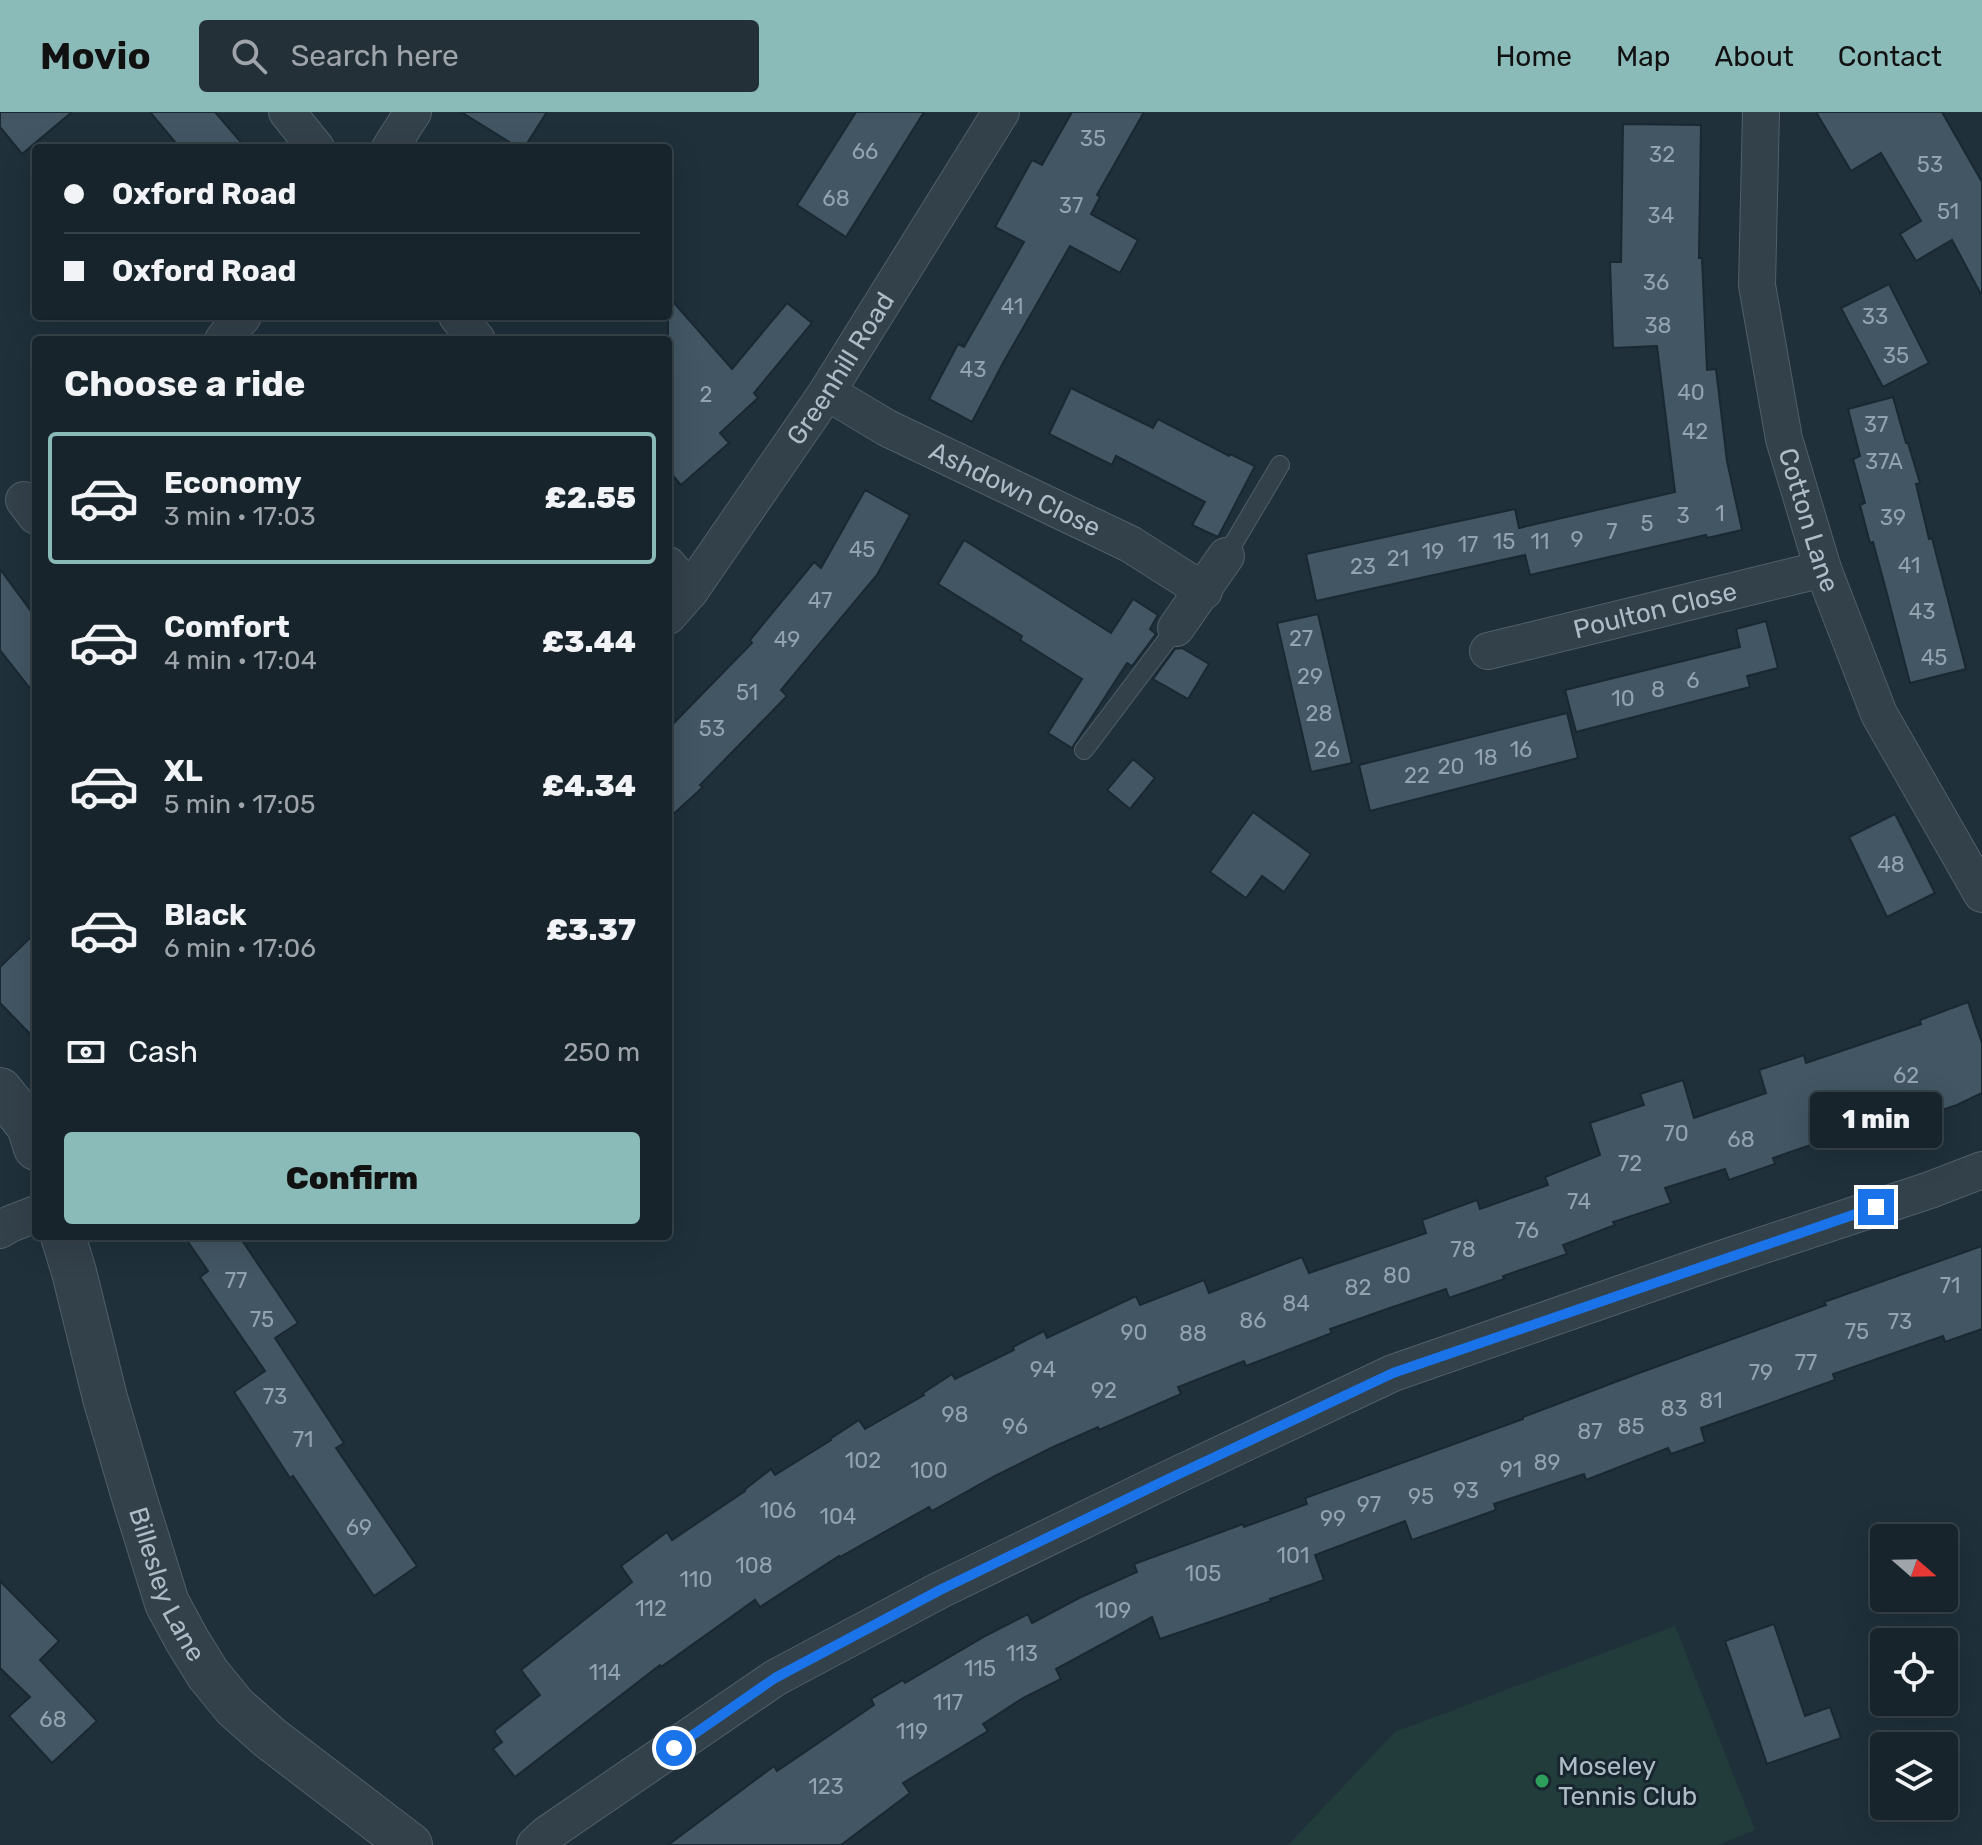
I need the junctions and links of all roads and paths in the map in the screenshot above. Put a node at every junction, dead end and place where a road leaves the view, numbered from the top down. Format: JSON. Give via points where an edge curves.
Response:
{"nodes":[{"id":1,"x":287,"y":112,"type":"edge"},
{"id":2,"x":413,"y":112,"type":"edge"},
{"id":3,"x":1001,"y":112,"type":"edge"},
{"id":4,"x":1761,"y":112,"type":"edge"},
{"id":5,"x":313,"y":144,"type":"edge"},
{"id":6,"x":393,"y":144,"type":"edge"},
{"id":7,"x":240,"y":320,"type":"edge"},
{"id":8,"x":460,"y":320,"type":"edge"},
{"id":9,"x":226,"y":336,"type":"edge"},
{"id":10,"x":474,"y":336,"type":"edge"},
{"id":11,"x":827,"y":392,"type":"junction"},
{"id":12,"x":1280,"y":465,"type":"dead end"},
{"id":13,"x":1226,"y":556,"type":"joint"},
{"id":14,"x":1823,"y":569,"type":"junction"},
{"id":15,"x":675,"y":590,"type":"edge"},
{"id":16,"x":1204,"y":591,"type":"junction"},
{"id":17,"x":1176,"y":628,"type":"joint"},
{"id":18,"x":1488,"y":651,"type":"dead end"},
{"id":19,"x":1084,"y":750,"type":"dead end"},
{"id":20,"x":1982,"y":894,"type":"edge"},
{"id":21,"x":0,"y":1090,"type":"edge"},
{"id":22,"x":32,"y":1135,"type":"edge"},
{"id":23,"x":1982,"y":1170,"type":"edge"},
{"id":24,"x":32,"y":1216,"type":"edge"},
{"id":25,"x":0,"y":1230,"type":"edge"},
{"id":26,"x":64,"y":1240,"type":"edge"},
{"id":27,"x":410,"y":1845,"type":"edge"},
{"id":28,"x":535,"y":1845,"type":"edge"}],
"edges":[{"from":1,"to":5,"type":"street"},
{"from":2,"to":6,"type":"street"},
{"from":3,"to":11,"type":"street","name":"Greenhill Road"},
{"from":4,"to":14,"type":"street","name":"Cotton Lane","via":[[1757,285],[1784,439]]},
{"from":7,"to":9,"type":"street"},
{"from":8,"to":10,"type":"street"},
{"from":11,"to":15,"type":"street","name":"Greenhill Road"},
{"from":11,"to":16,"type":"street","name":"Ashdown Close","via":[[887,428],[1130,544]]},
{"from":12,"to":13,"type":"lane"},
{"from":13,"to":16,"type":"street"},
{"from":14,"to":18,"type":"street","name":"Poulton Close"},
{"from":14,"to":20,"type":"street","name":"Cotton Lane","via":[[1879,714]]},
{"from":16,"to":17,"type":"street"},
{"from":17,"to":19,"type":"lane"},
{"from":21,"to":22,"type":"street"},
{"from":23,"to":28,"type":"street","via":[[1393,1373],[940,1590],[775,1678]]},
{"from":24,"to":25,"type":"street"},
{"from":26,"to":27,"type":"street","name":"Billesley Lane","via":[[134,1497],[167,1603],[187,1640],[235,1707]]}]}
